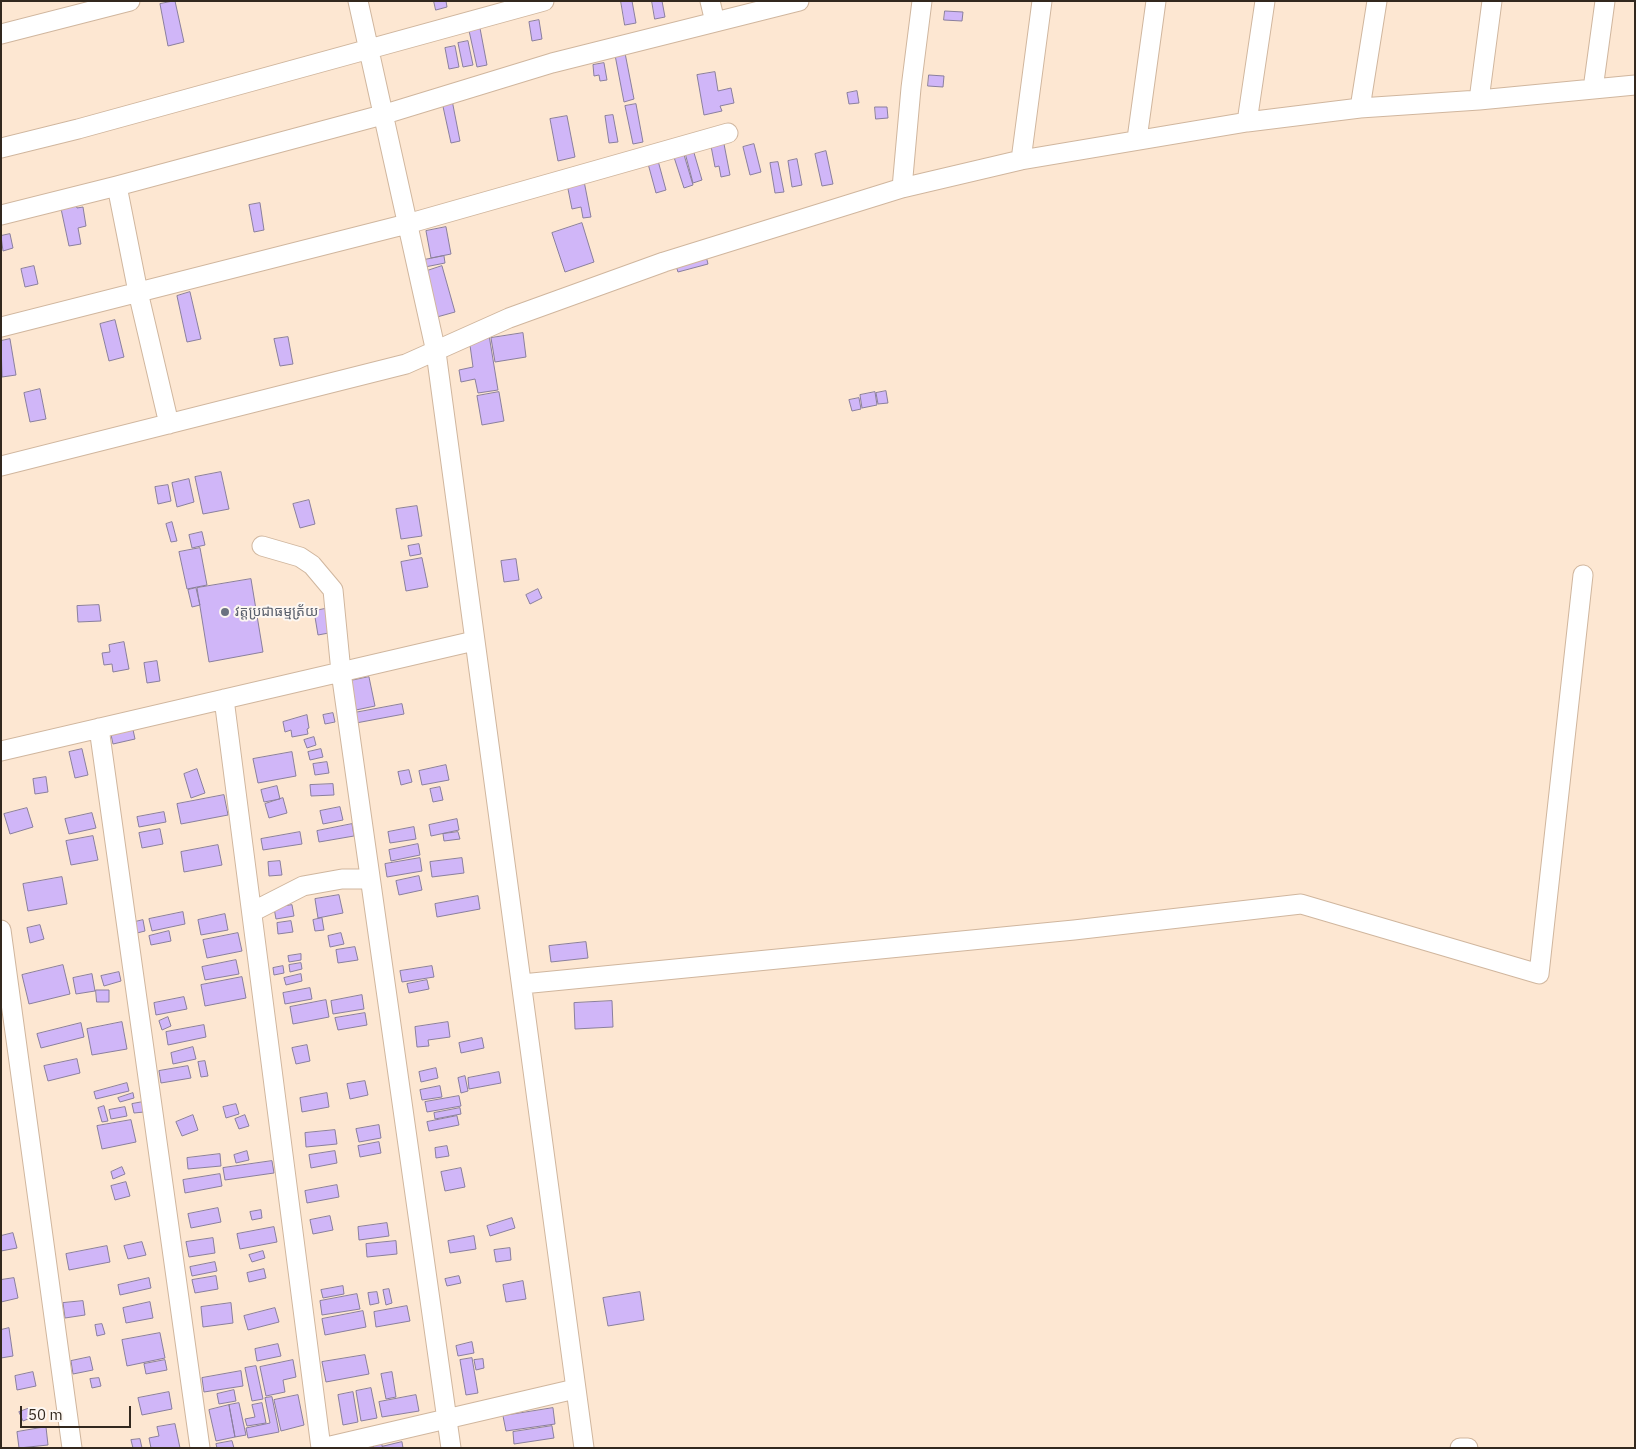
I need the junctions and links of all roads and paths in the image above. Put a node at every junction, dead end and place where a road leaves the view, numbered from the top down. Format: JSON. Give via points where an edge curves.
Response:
{"nodes":[{"id":1,"x":130,"y":1,"type":"edge"},
{"id":2,"x":358,"y":1,"type":"edge"},
{"id":3,"x":544,"y":1,"type":"edge"},
{"id":4,"x":710,"y":1,"type":"edge"},
{"id":5,"x":799,"y":1,"type":"edge"},
{"id":6,"x":922,"y":1,"type":"edge"},
{"id":7,"x":1042,"y":1,"type":"edge"},
{"id":8,"x":1156,"y":1,"type":"edge"},
{"id":9,"x":1265,"y":1,"type":"edge"},
{"id":10,"x":1377,"y":1,"type":"edge"},
{"id":11,"x":1492,"y":1,"type":"edge"},
{"id":12,"x":1605,"y":1,"type":"edge"},
{"id":13,"x":715,"y":22,"type":"junction"},
{"id":14,"x":1,"y":34,"type":"edge"},
{"id":15,"x":368,"y":50,"type":"junction"},
{"id":16,"x":1635,"y":85,"type":"edge"},
{"id":17,"x":1592,"y":89,"type":"junction"},
{"id":18,"x":1479,"y":100,"type":"junction"},
{"id":19,"x":1360,"y":108,"type":"junction"},
{"id":20,"x":382,"y":115,"type":"junction"},
{"id":21,"x":1247,"y":122,"type":"junction"},
{"id":22,"x":728,"y":133,"type":"dead end"},
{"id":23,"x":1137,"y":139,"type":"junction"},
{"id":24,"x":1,"y":148,"type":"edge"},
{"id":25,"x":1021,"y":160,"type":"junction"},
{"id":26,"x":116,"y":186,"type":"junction"},
{"id":27,"x":902,"y":188,"type":"junction"},
{"id":28,"x":1,"y":215,"type":"edge"},
{"id":29,"x":407,"y":224,"type":"junction"},
{"id":30,"x":138,"y":292,"type":"junction"},
{"id":31,"x":1,"y":326,"type":"edge"},
{"id":32,"x":436,"y":352,"type":"junction"},
{"id":33,"x":169,"y":424,"type":"junction"},
{"id":34,"x":1,"y":466,"type":"edge"},
{"id":35,"x":262,"y":546,"type":"dead end"},
{"id":36,"x":1583,"y":575,"type":"dead end"},
{"id":37,"x":474,"y":641,"type":"junction"},
{"id":38,"x":341,"y":672,"type":"junction"},
{"id":39,"x":224,"y":699,"type":"junction"},
{"id":40,"x":99,"y":728,"type":"junction"},
{"id":41,"x":1,"y":750,"type":"edge"},
{"id":42,"x":370,"y":879,"type":"junction"},
{"id":43,"x":252,"y":912,"type":"junction"},
{"id":44,"x":1,"y":930,"type":"edge"},
{"id":45,"x":522,"y":984,"type":"junction"},
{"id":46,"x":575,"y":1388,"type":"junction"},
{"id":47,"x":448,"y":1418,"type":"junction"},
{"id":48,"x":72,"y":1448,"type":"edge"},
{"id":49,"x":200,"y":1448,"type":"edge"},
{"id":50,"x":322,"y":1448,"type":"edge"},
{"id":51,"x":451,"y":1448,"type":"edge"},
{"id":52,"x":584,"y":1448,"type":"edge"},
{"id":53,"x":1460,"y":1448,"type":"edge"},
{"id":54,"x":1468,"y":1448,"type":"edge"}],
"edges":[{"from":1,"to":14,"type":"street"},
{"from":2,"to":15,"type":"street"},
{"from":3,"to":15,"type":"street"},
{"from":4,"to":13,"type":"street"},
{"from":5,"to":13,"type":"street"},
{"from":6,"to":27,"type":"street"},
{"from":7,"to":25,"type":"street"},
{"from":8,"to":23,"type":"street"},
{"from":9,"to":21,"type":"street"},
{"from":10,"to":19,"type":"street"},
{"from":11,"to":18,"type":"street"},
{"from":12,"to":17,"type":"street"},
{"from":13,"to":20,"type":"street","via":[[552,63]]},
{"from":15,"to":20,"type":"street"},
{"from":15,"to":24,"type":"street"},
{"from":16,"to":17,"type":"street"},
{"from":17,"to":18,"type":"street"},
{"from":18,"to":19,"type":"street"},
{"from":19,"to":21,"type":"street"},
{"from":20,"to":26,"type":"street"},
{"from":20,"to":29,"type":"street"},
{"from":21,"to":23,"type":"street"},
{"from":22,"to":29,"type":"street"},
{"from":23,"to":25,"type":"street"},
{"from":25,"to":27,"type":"street"},
{"from":26,"to":28,"type":"street"},
{"from":26,"to":30,"type":"street"},
{"from":27,"to":32,"type":"street","via":[[664,262],[509,318]]},
{"from":29,"to":30,"type":"street"},
{"from":29,"to":32,"type":"street"},
{"from":30,"to":31,"type":"street"},
{"from":30,"to":33,"type":"street"},
{"from":32,"to":33,"type":"street","via":[[406,364]]},
{"from":32,"to":37,"type":"street"},
{"from":33,"to":34,"type":"street"},
{"from":35,"to":38,"type":"street","via":[[300,557],[312,565],[333,590]]},
{"from":36,"to":45,"type":"street","via":[[1539,974],[1301,904],[1074,930]]},
{"from":37,"to":38,"type":"street"},
{"from":37,"to":45,"type":"street"},
{"from":38,"to":39,"type":"street"},
{"from":38,"to":42,"type":"street"},
{"from":39,"to":40,"type":"street"},
{"from":39,"to":43,"type":"street"},
{"from":40,"to":41,"type":"street"},
{"from":40,"to":49,"type":"street"},
{"from":42,"to":43,"type":"street","via":[[342,878],[303,886]]},
{"from":42,"to":47,"type":"street"},
{"from":43,"to":50,"type":"street"},
{"from":44,"to":48,"type":"street"},
{"from":45,"to":46,"type":"street"},
{"from":46,"to":47,"type":"street"},
{"from":46,"to":52,"type":"street"},
{"from":47,"to":50,"type":"street"},
{"from":47,"to":51,"type":"street"},
{"from":53,"to":54,"type":"street"}]}
